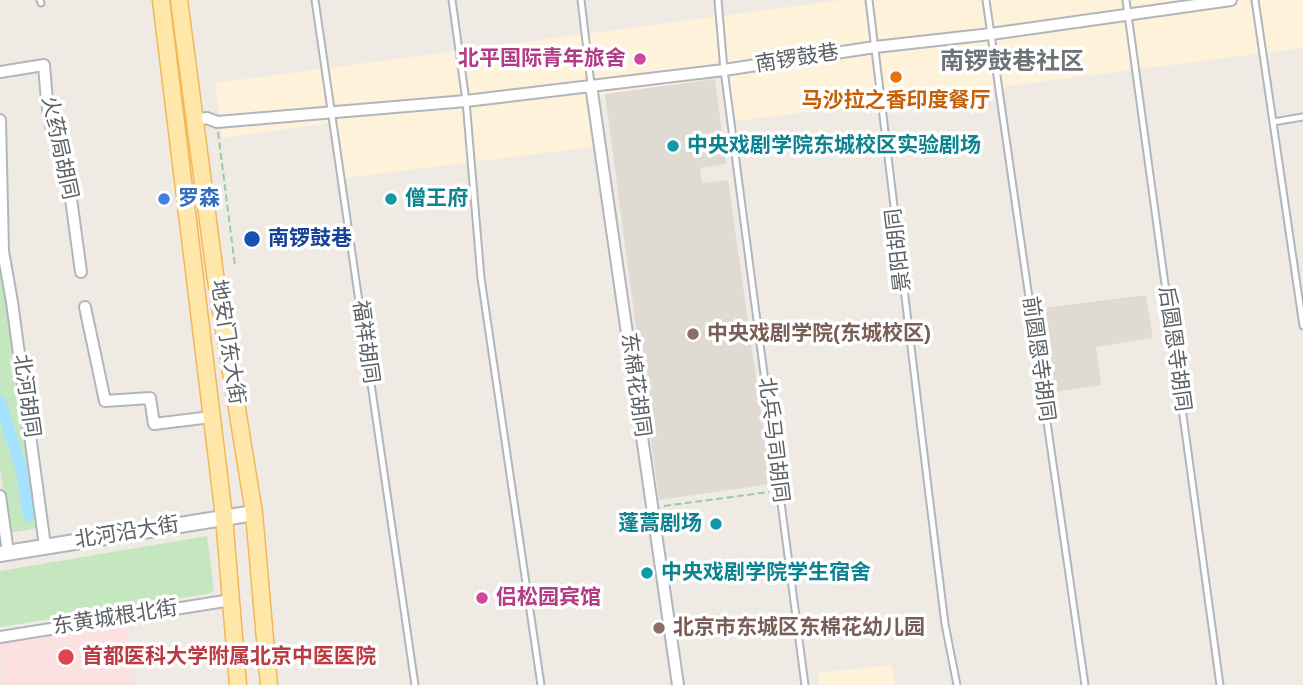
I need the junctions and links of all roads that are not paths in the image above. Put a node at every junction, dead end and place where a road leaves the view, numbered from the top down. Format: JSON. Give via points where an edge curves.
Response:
{"nodes":[{"id":1,"x":161,"y":0,"type":"edge"},
{"id":2,"x":179,"y":0,"type":"edge"},
{"id":3,"x":315,"y":0,"type":"edge"},
{"id":4,"x":452,"y":0,"type":"edge"},
{"id":5,"x":581,"y":0,"type":"edge"},
{"id":6,"x":718,"y":0,"type":"edge"},
{"id":7,"x":869,"y":0,"type":"edge"},
{"id":8,"x":986,"y":0,"type":"edge"},
{"id":9,"x":1126,"y":0,"type":"edge"},
{"id":10,"x":1231,"y":0,"type":"edge"},
{"id":11,"x":1255,"y":0,"type":"edge"},
{"id":12,"x":1128,"y":13,"type":"junction"},
{"id":13,"x":990,"y":34,"type":"junction"},
{"id":14,"x":875,"y":47,"type":"junction"},
{"id":15,"x":724,"y":70,"type":"junction"},
{"id":16,"x":0,"y":72,"type":"edge"},
{"id":17,"x":591,"y":85,"type":"junction"},
{"id":18,"x":466,"y":101,"type":"junction"},
{"id":19,"x":331,"y":110,"type":"junction"},
{"id":20,"x":1303,"y":117,"type":"edge"},
{"id":21,"x":0,"y":120,"type":"edge"},
{"id":22,"x":196,"y":120,"type":"junction"},
{"id":23,"x":1273,"y":122,"type":"junction"},
{"id":24,"x":1,"y":251,"type":"edge"},
{"id":25,"x":80,"y":272,"type":"dead end"},
{"id":26,"x":85,"y":307,"type":"dead end"},
{"id":27,"x":1303,"y":326,"type":"edge"},
{"id":28,"x":211,"y":416,"type":"junction"},
{"id":29,"x":0,"y":496,"type":"edge"},
{"id":30,"x":254,"y":513,"type":"junction"},
{"id":31,"x":225,"y":517,"type":"junction"},
{"id":32,"x":46,"y":546,"type":"junction"},
{"id":33,"x":4,"y":553,"type":"edge"},
{"id":34,"x":231,"y":600,"type":"junction"},
{"id":35,"x":0,"y":637,"type":"edge"},
{"id":36,"x":238,"y":685,"type":"edge"},
{"id":37,"x":269,"y":685,"type":"edge"},
{"id":38,"x":415,"y":685,"type":"edge"},
{"id":39,"x":541,"y":685,"type":"edge"},
{"id":40,"x":678,"y":685,"type":"edge"},
{"id":41,"x":805,"y":685,"type":"edge"},
{"id":42,"x":957,"y":685,"type":"edge"},
{"id":43,"x":1085,"y":685,"type":"edge"},
{"id":44,"x":1220,"y":685,"type":"edge"}],
"edges":[{"from":1,"to":28,"type":"main road","name":"地安门东大街"},
{"from":2,"to":22,"type":"main road","name":"地安门东大街"},
{"from":3,"to":19,"type":"lane","name":"福祥胡同"},
{"from":4,"to":18,"type":"lane"},
{"from":5,"to":17,"type":"lane"},
{"from":6,"to":15,"type":"lane","name":"北兵马司胡同"},
{"from":7,"to":14,"type":"lane","name":"景阳胡同"},
{"from":8,"to":13,"type":"lane","name":"前圆恩寺胡同"},
{"from":9,"to":12,"type":"lane","name":"后圆恩寺胡同"},
{"from":10,"to":12,"type":"street","name":"南锣鼓巷"},
{"from":11,"to":23,"type":"lane"},
{"from":12,"to":13,"type":"street","name":"南锣鼓巷"},
{"from":12,"to":44,"type":"lane","name":"后圆恩寺胡同"},
{"from":13,"to":14,"type":"street","name":"南锣鼓巷"},
{"from":13,"to":43,"type":"lane","name":"前圆恩寺胡同"},
{"from":14,"to":15,"type":"street","name":"南锣鼓巷"},
{"from":14,"to":42,"type":"lane","name":"景阳胡同","via":[[945,624]]},
{"from":15,"to":17,"type":"street","name":"南锣鼓巷"},
{"from":15,"to":41,"type":"lane","name":"北兵马司胡同"},
{"from":16,"to":25,"type":"street","name":"火药局胡同","via":[[44,65],[50,120],[66,162]]},
{"from":17,"to":18,"type":"street","name":"南锣鼓巷"},
{"from":17,"to":40,"type":"street","name":"东棉花胡同"},
{"from":18,"to":19,"type":"street","name":"南锣鼓巷"},
{"from":18,"to":39,"type":"lane","via":[[481,278]]},
{"from":19,"to":22,"type":"street","name":"南锣鼓巷","via":[[217,122]]},
{"from":19,"to":38,"type":"lane","name":"福祥胡同"},
{"from":20,"to":23,"type":"lane"},
{"from":21,"to":24,"type":"street","name":"北河胡同"},
{"from":22,"to":30,"type":"main road","name":"地安门东大街","via":[[215,274]]},
{"from":23,"to":27,"type":"lane"},
{"from":24,"to":32,"type":"street","name":"北河胡同"},
{"from":26,"to":28,"type":"street","via":[[105,401],[150,398],[154,424]]},
{"from":28,"to":31,"type":"main road","name":"地安门东大街"},
{"from":29,"to":33,"type":"street"},
{"from":30,"to":31,"type":"main road","name":"北河沿大街"},
{"from":30,"to":37,"type":"main road","name":"地安门东大街"},
{"from":31,"to":32,"type":"main road","name":"北河沿大街"},
{"from":31,"to":34,"type":"main road","name":"地安门东大街"},
{"from":32,"to":33,"type":"main road","name":"北河沿大街"},
{"from":34,"to":35,"type":"street","name":"东黄城根北街"},
{"from":34,"to":36,"type":"main road","name":"地安门东大街"}]}
